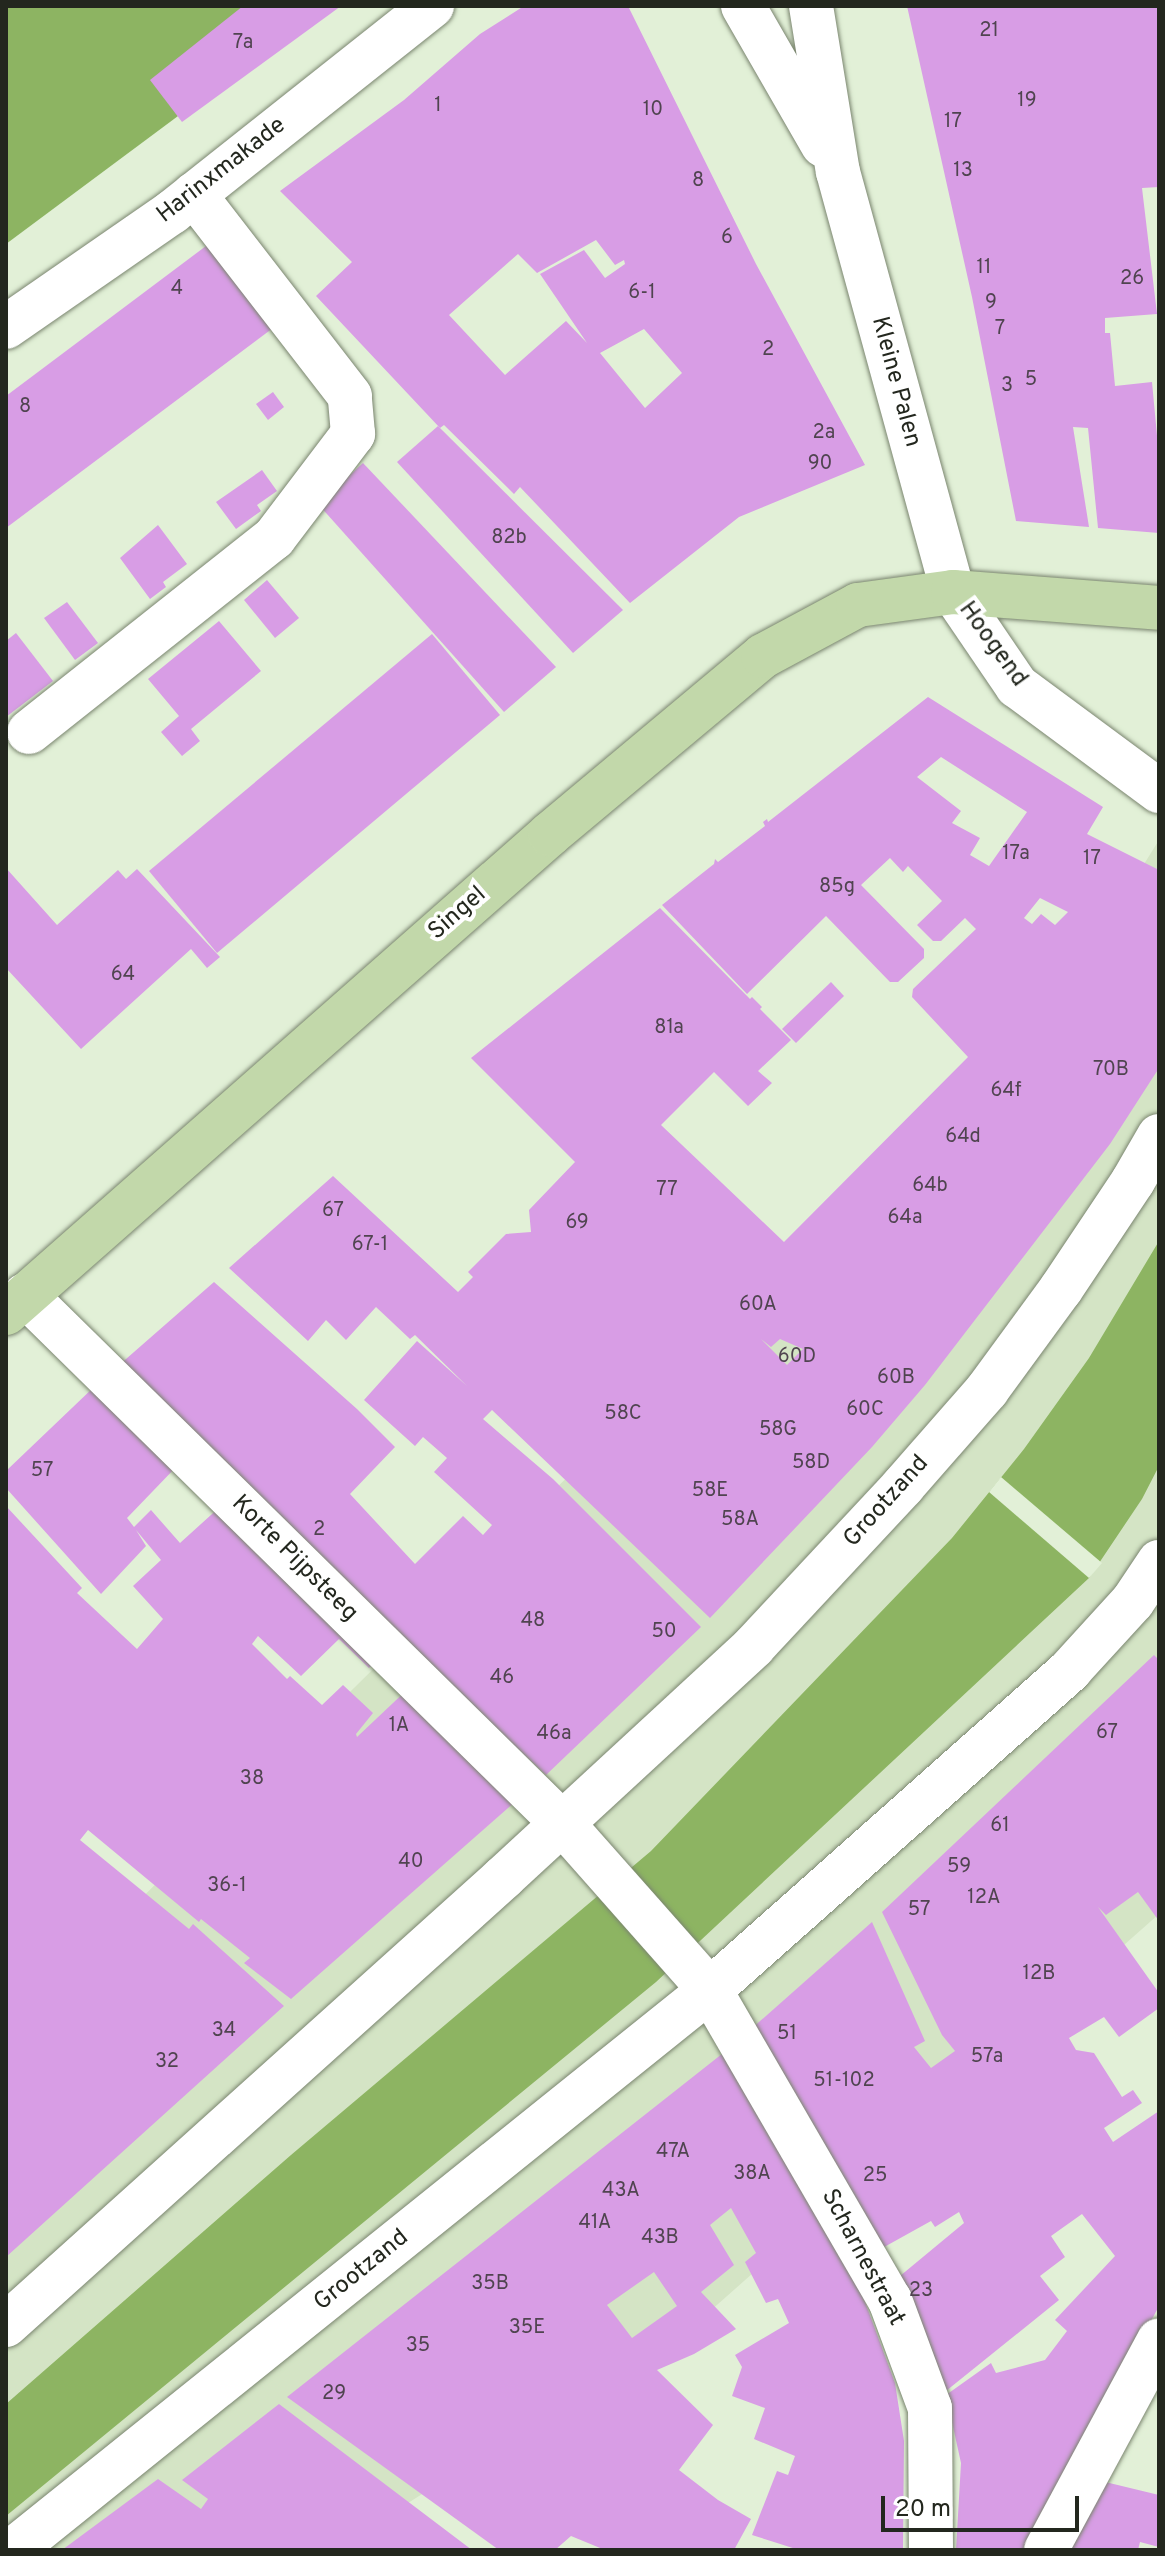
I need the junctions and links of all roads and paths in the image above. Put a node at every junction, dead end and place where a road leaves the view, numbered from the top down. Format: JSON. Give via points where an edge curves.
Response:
{"nodes":[{"id":1,"x":432,"y":6,"type":"edge"},
{"id":2,"x":743,"y":6,"type":"edge"},
{"id":3,"x":811,"y":6,"type":"edge"},
{"id":4,"x":838,"y":172,"type":"junction"},
{"id":5,"x":194,"y":194,"type":"junction"},
{"id":6,"x":6,"y":327,"type":"edge"},
{"id":7,"x":953,"y":592,"type":"junction"},
{"id":8,"x":1159,"y":608,"type":"edge"},
{"id":9,"x":29,"y":732,"type":"dead end"},
{"id":10,"x":1159,"y":791,"type":"edge"},
{"id":11,"x":1159,"y":1136,"type":"edge"},
{"id":12,"x":16,"y":1304,"type":"edge"},
{"id":13,"x":1159,"y":1562,"type":"edge"},
{"id":14,"x":1146,"y":1611,"type":"edge"},
{"id":15,"x":563,"y":1824,"type":"junction"},
{"id":16,"x":697,"y":1975,"type":"junction"},
{"id":17,"x":6,"y":2325,"type":"edge"},
{"id":18,"x":1159,"y":2340,"type":"edge"},
{"id":19,"x":13,"y":2550,"type":"edge"},
{"id":20,"x":931,"y":2550,"type":"edge"},
{"id":21,"x":1046,"y":2550,"type":"edge"}],
"edges":[{"from":1,"to":5,"type":"street","name":"Harinxmakade"},
{"from":2,"to":4,"type":"street","name":"Kleine Palen"},
{"from":3,"to":4,"type":"street","name":"Kleine Palen"},
{"from":4,"to":7,"type":"street","name":"Kleine Palen"},
{"from":5,"to":6,"type":"street","name":"Harinxmakade"},
{"from":5,"to":9,"type":"street","via":[[350,396],[353,434],[274,538]]},
{"from":7,"to":8,"type":"main road","name":"Hoogend"},
{"from":7,"to":10,"type":"street","name":"Hoogend","via":[[1017,686]]},
{"from":7,"to":12,"type":"main road","name":"Singel","via":[[858,605],[763,656],[550,834]]},
{"from":11,"to":15,"type":"street","name":"Grootzand","via":[[987,1390],[754,1646]]},
{"from":12,"to":15,"type":"street","name":"Korte Pijpsteeg"},
{"from":13,"to":14,"type":"street","name":"Grootzand"},
{"from":14,"to":16,"type":"street","name":"Grootzand"},
{"from":15,"to":16,"type":"street"},
{"from":15,"to":17,"type":"street","name":"Grootzand"},
{"from":16,"to":19,"type":"street","name":"Grootzand"},
{"from":16,"to":20,"type":"street","name":"Scharnestraat","via":[[890,2300],[930,2408]]},
{"from":18,"to":21,"type":"street"}]}
